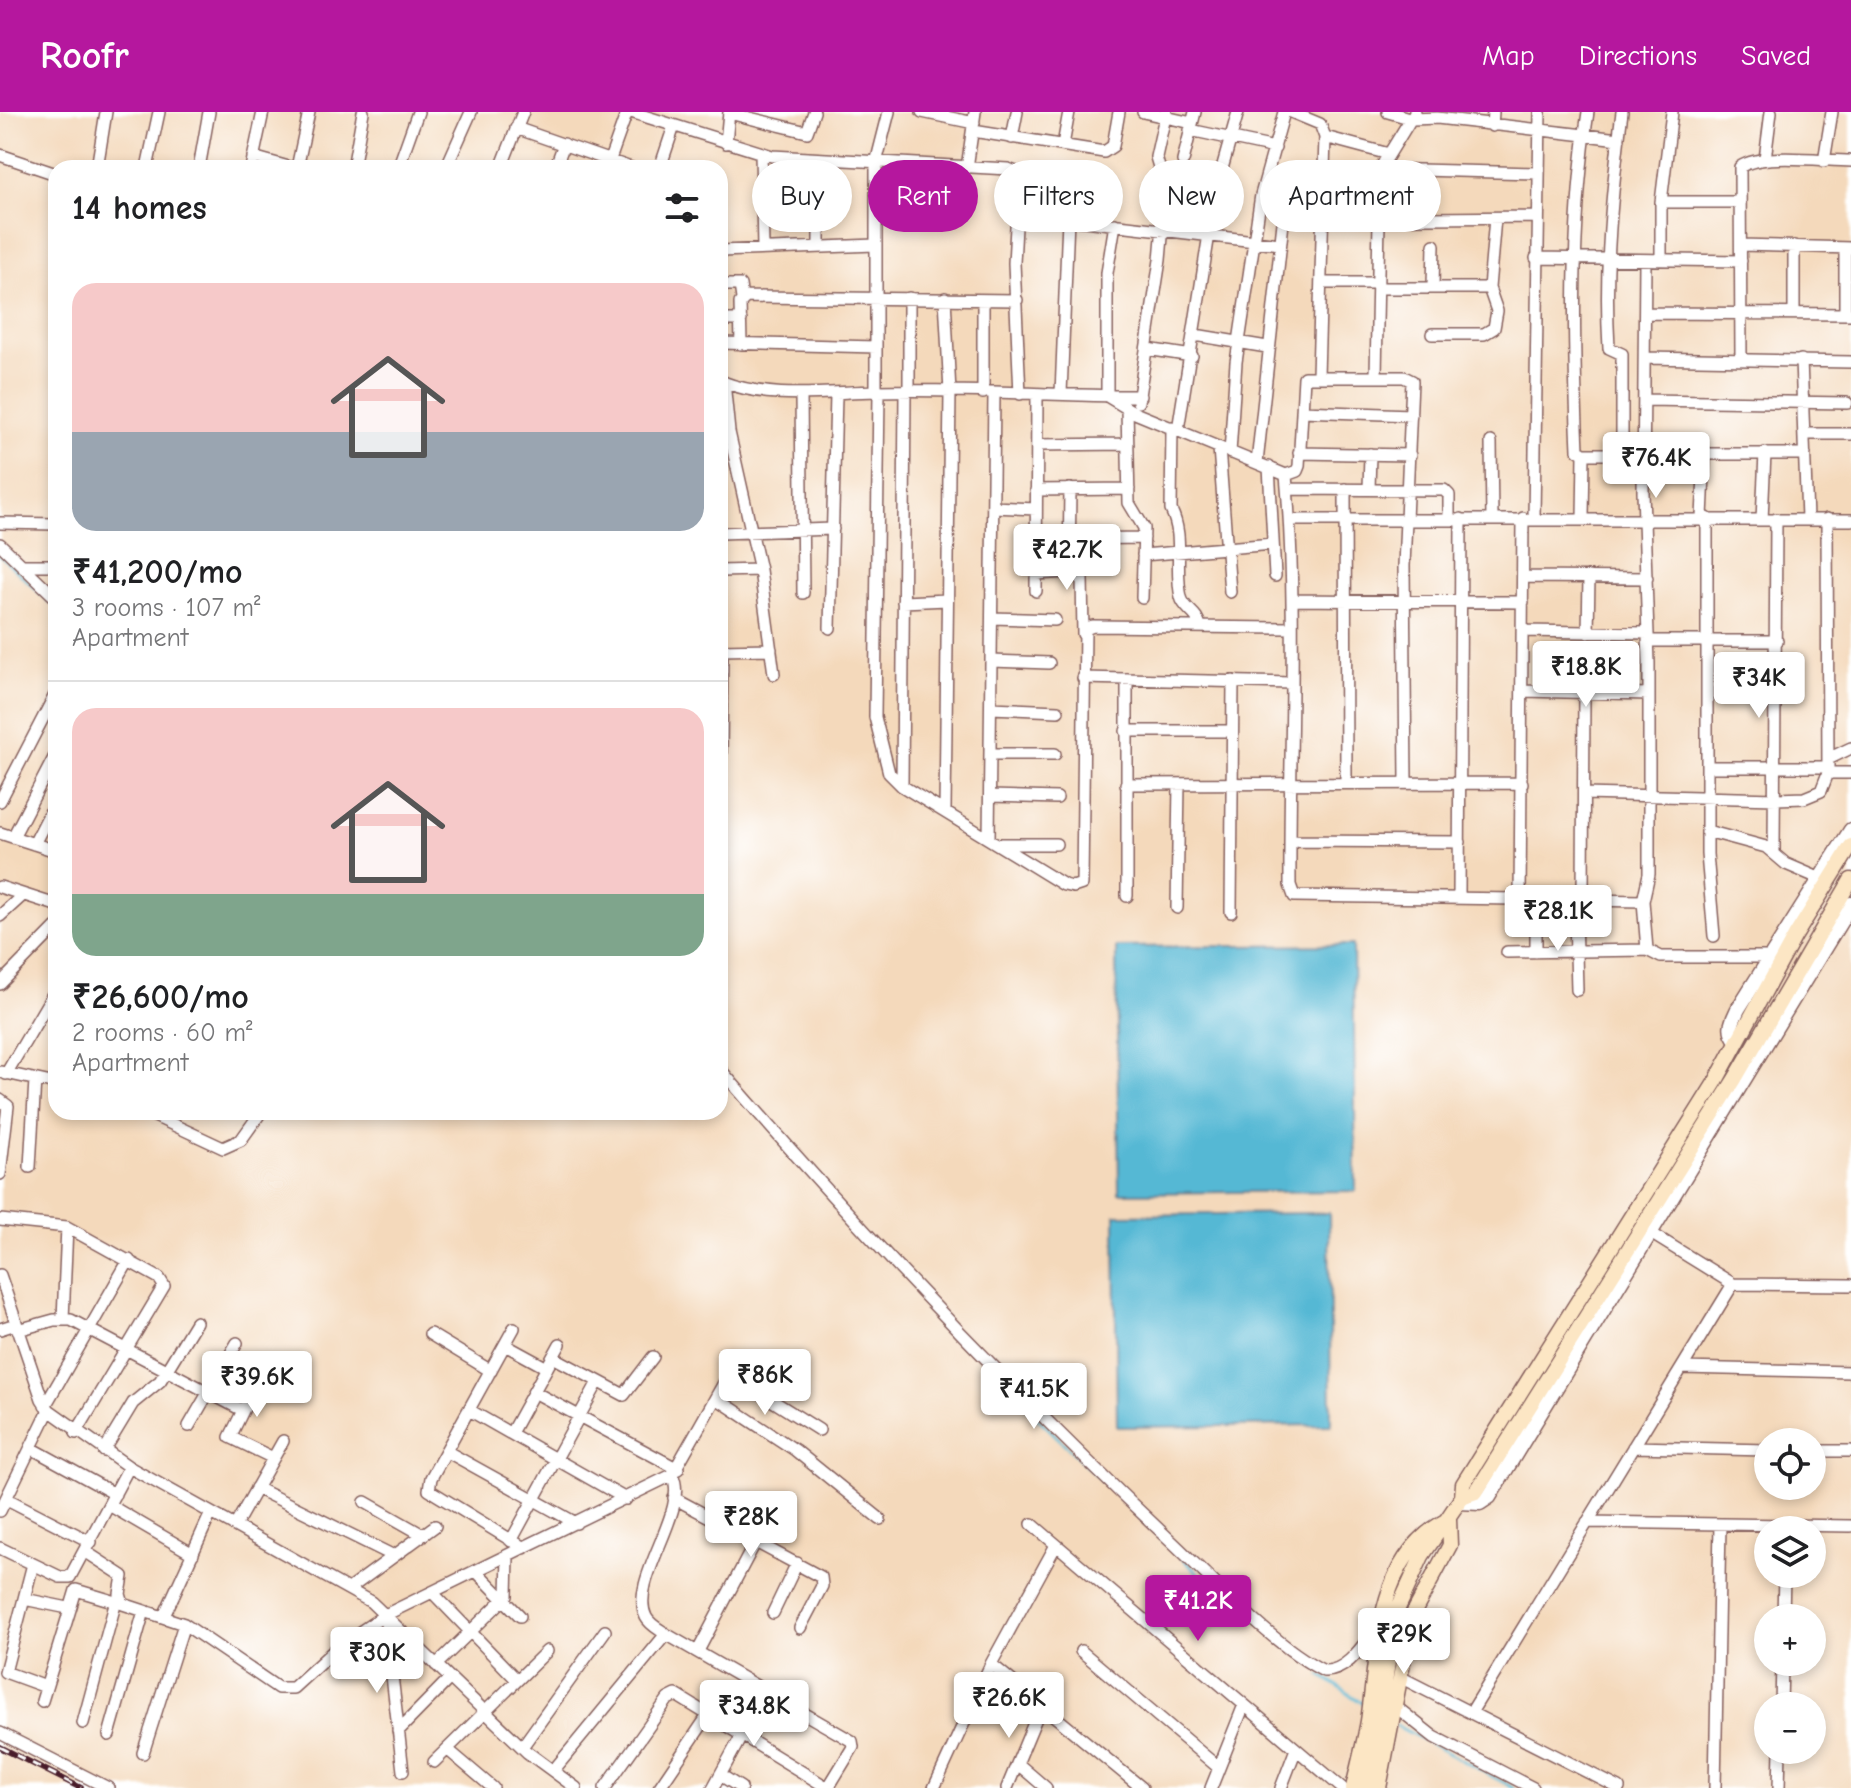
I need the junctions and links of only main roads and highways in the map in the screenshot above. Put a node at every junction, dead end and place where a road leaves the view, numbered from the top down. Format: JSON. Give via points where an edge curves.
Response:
{"nodes":[{"id":1,"x":1851,"y":846,"type":"edge"},
{"id":2,"x":1851,"y":880,"type":"edge"},
{"id":3,"x":1750,"y":1016,"type":"junction"},
{"id":4,"x":1766,"y":1025,"type":"junction"},
{"id":5,"x":1461,"y":1499,"type":"junction"},
{"id":6,"x":1449,"y":1519,"type":"junction"},
{"id":7,"x":1353,"y":1788,"type":"edge"},
{"id":8,"x":1365,"y":1788,"type":"edge"},
{"id":9,"x":1379,"y":1788,"type":"edge"}],
"edges":[{"from":1,"to":3,"type":"main road"},
{"from":2,"to":4,"type":"main road"},
{"from":3,"to":4,"type":"main road"},
{"from":3,"to":5,"type":"main road","via":[[1708,1094],[1463,1484]]},
{"from":4,"to":5,"type":"main road","via":[[1476,1492]]},
{"from":5,"to":6,"type":"main road"},
{"from":6,"to":7,"type":"main road","via":[[1423,1532],[1390,1587],[1378,1626],[1368,1722]]},
{"from":6,"to":8,"type":"main road","via":[[1424,1553],[1394,1617]]},
{"from":6,"to":9,"type":"main road","via":[[1450,1545],[1412,1616]]}]}
